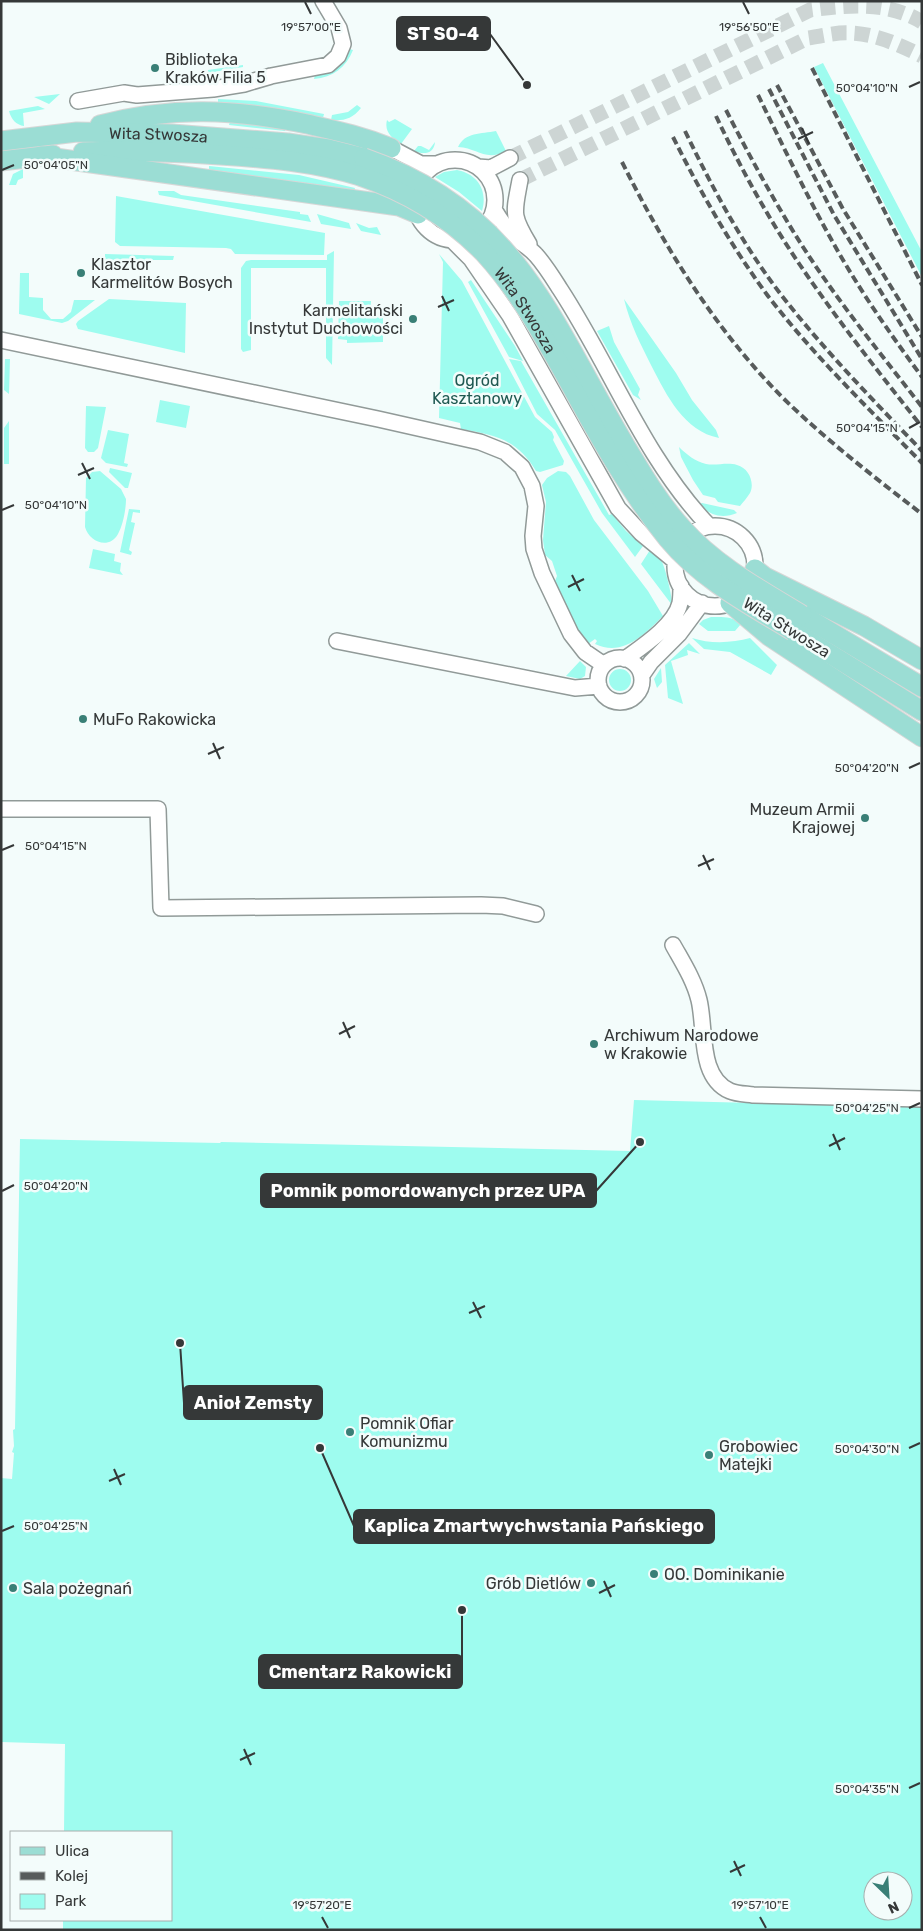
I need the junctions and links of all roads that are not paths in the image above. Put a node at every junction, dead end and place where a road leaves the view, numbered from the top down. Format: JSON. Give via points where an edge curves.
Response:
{"nodes":[{"id":1,"x":323,"y":1,"type":"edge"},
{"id":2,"x":78,"y":101,"type":"dead end"},
{"id":3,"x":77,"y":132,"type":"junction"},
{"id":4,"x":1,"y":140,"type":"edge"},
{"id":5,"x":391,"y":148,"type":"joint"},
{"id":6,"x":41,"y":156,"type":"junction"},
{"id":7,"x":510,"y":158,"type":"tunnel mouth"},
{"id":8,"x":1,"y":161,"type":"edge"},
{"id":9,"x":437,"y":164,"type":"junction"},
{"id":10,"x":362,"y":166,"type":"junction"},
{"id":11,"x":478,"y":167,"type":"junction"},
{"id":12,"x":495,"y":205,"type":"junction"},
{"id":13,"x":418,"y":214,"type":"junction"},
{"id":14,"x":452,"y":240,"type":"junction"},
{"id":15,"x":535,"y":254,"type":"junction"},
{"id":16,"x":1,"y":340,"type":"edge"},
{"id":17,"x":709,"y":526,"type":"junction"},
{"id":18,"x":675,"y":561,"type":"junction"},
{"id":19,"x":756,"y":569,"type":"junction"},
{"id":20,"x":681,"y":586,"type":"junction"},
{"id":21,"x":730,"y":603,"type":"junction"},
{"id":22,"x":702,"y":604,"type":"junction"},
{"id":23,"x":798,"y":623,"type":"junction"},
{"id":24,"x":337,"y":642,"type":"dead end"},
{"id":25,"x":625,"y":659,"type":"junction"},
{"id":26,"x":922,"y":660,"type":"edge"},
{"id":27,"x":604,"y":665,"type":"junction"},
{"id":28,"x":642,"y":675,"type":"junction"},
{"id":29,"x":599,"y":686,"type":"junction"},
{"id":30,"x":922,"y":687,"type":"edge"},
{"id":31,"x":922,"y":711,"type":"edge"},
{"id":32,"x":922,"y":737,"type":"edge"},
{"id":33,"x":1,"y":809,"type":"edge"},
{"id":34,"x":536,"y":914,"type":"dead end"},
{"id":35,"x":673,"y":945,"type":"dead end"},
{"id":36,"x":922,"y":1099,"type":"edge"}],
"edges":[{"from":1,"to":2,"type":"street","via":[[339,28],[342,50],[333,61],[321,67],[213,89],[124,94]]},
{"from":3,"to":4,"type":"main road","name":"Wita Stwosza"},
{"from":3,"to":5,"type":"main road","via":[[158,114],[228,112],[339,131]]},
{"from":3,"to":10,"type":"main road","name":"Wita Stwosza","via":[[164,133],[319,147]]},
{"from":5,"to":9,"type":"street","via":[[421,164]]},
{"from":6,"to":8,"type":"main road","name":"Wita Stwosza"},
{"from":6,"to":10,"type":"main road","name":"Wita Stwosza","via":[[104,151],[172,152],[328,167]]},
{"from":6,"to":13,"type":"main road","via":[[391,205]]},
{"from":7,"to":11,"type":"street","via":[[491,168]]},
{"from":9,"to":11,"type":"street","via":[[450,159],[463,160]]},
{"from":9,"to":13,"type":"street","via":[[418,182],[415,197]]},
{"from":10,"to":23,"type":"main road","name":"Wita Stwosza","bridge":true,"via":[[402,173],[432,188],[495,239],[544,302],[649,485],[683,530]]},
{"from":11,"to":12,"type":"street","via":[[492,182]]},
{"from":12,"to":14,"type":"street","via":[[485,227],[464,239]]},
{"from":12,"to":15,"type":"street","via":[[504,226]]},
{"from":12,"to":15,"type":"street","via":[[504,188],[520,180],[515,218]]},
{"from":13,"to":14,"type":"street","via":[[428,229]]},
{"from":14,"to":18,"type":"street","name":"Wita Stwosza","via":[[471,259],[510,316],[618,508],[641,533]]},
{"from":15,"to":17,"type":"street","via":[[568,302],[668,476]]},
{"from":16,"to":27,"type":"street","via":[[378,419],[480,442],[505,452],[522,467],[532,486],[536,506],[534,549],[542,573],[571,634],[585,652]]},
{"from":17,"to":18,"type":"street","via":[[687,538]]},
{"from":17,"to":19,"type":"street","via":[[729,528],[739,533],[752,550]]},
{"from":18,"to":20,"type":"street"},
{"from":19,"to":21,"type":"street","via":[[748,590]]},
{"from":19,"to":26,"type":"main road","via":[[765,577],[864,626]]},
{"from":20,"to":22,"type":"street"},
{"from":20,"to":25,"type":"street","via":[[678,610],[648,642]]},
{"from":21,"to":22,"type":"street"},
{"from":21,"to":32,"type":"main road","via":[[769,636]]},
{"from":22,"to":28,"type":"street"},
{"from":23,"to":30,"type":"main road","name":"Wita Stwosza"},
{"from":23,"to":31,"type":"main road","name":"Wita Stwosza"},
{"from":24,"to":29,"type":"street","via":[[575,688]]},
{"from":25,"to":27,"type":"street","via":[[614,659]]},
{"from":25,"to":28,"type":"street","via":[[636,664]]},
{"from":27,"to":29,"type":"street","via":[[599,675]]},
{"from":28,"to":29,"type":"street","via":[[639,692],[625,702],[609,699]]},
{"from":33,"to":34,"type":"street","via":[[158,809],[161,908],[481,905],[503,906]]},
{"from":35,"to":36,"type":"street","via":[[696,989],[707,1058],[714,1077],[731,1091],[753,1095]]}]}
